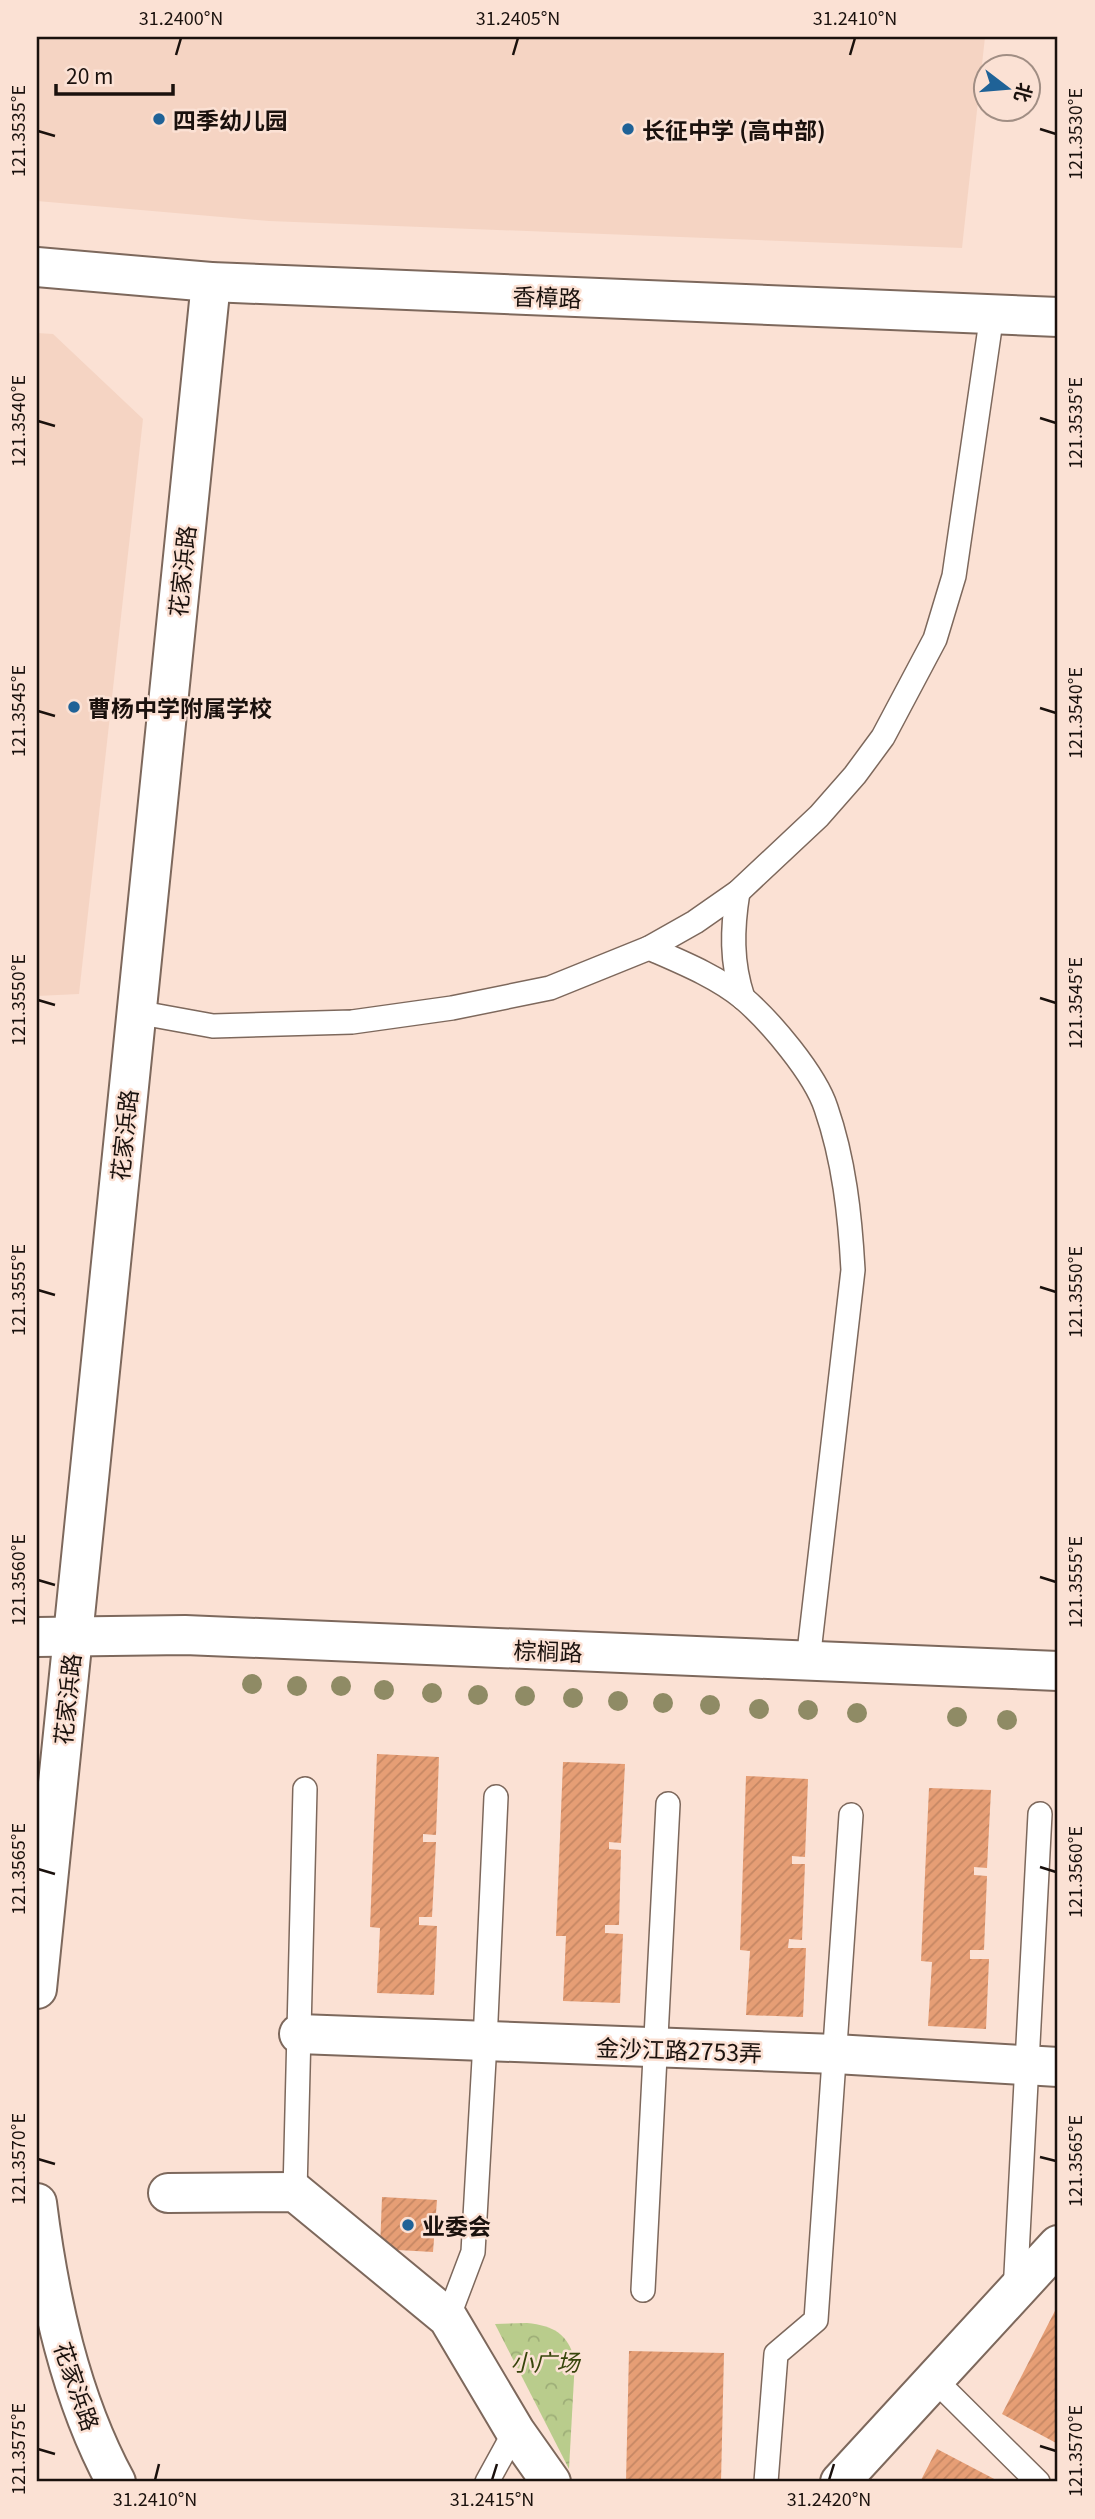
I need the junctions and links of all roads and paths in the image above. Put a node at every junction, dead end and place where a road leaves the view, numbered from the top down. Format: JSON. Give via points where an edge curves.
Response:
{"nodes":[{"id":1,"x":37,"y":267,"type":"edge"},
{"id":2,"x":211,"y":282,"type":"junction"},
{"id":3,"x":992,"y":314,"type":"junction"},
{"id":4,"x":1058,"y":317,"type":"edge"},
{"id":5,"x":738,"y":892,"type":"junction"},
{"id":6,"x":649,"y":948,"type":"junction"},
{"id":7,"x":743,"y":998,"type":"junction"},
{"id":8,"x":136,"y":1012,"type":"junction"},
{"id":9,"x":54,"y":1636,"type":"edge"},
{"id":10,"x":808,"y":1661,"type":"junction"},
{"id":11,"x":1058,"y":1671,"type":"edge"},
{"id":12,"x":305,"y":1789,"type":"dead end"},
{"id":13,"x":496,"y":1797,"type":"dead end"},
{"id":14,"x":667,"y":1804,"type":"dead end"},
{"id":15,"x":1040,"y":1814,"type":"dead end"},
{"id":16,"x":851,"y":1815,"type":"dead end"},
{"id":17,"x":37,"y":1989,"type":"edge"},
{"id":18,"x":299,"y":2035,"type":"junction"},
{"id":19,"x":485,"y":2042,"type":"junction"},
{"id":20,"x":655,"y":2048,"type":"junction"},
{"id":21,"x":835,"y":2054,"type":"junction"},
{"id":22,"x":1043,"y":2066,"type":"edge"},
{"id":23,"x":295,"y":2192,"type":"junction"},
{"id":24,"x":168,"y":2193,"type":"dead end"},
{"id":25,"x":37,"y":2203,"type":"edge"},
{"id":26,"x":1058,"y":2245,"type":"edge"},
{"id":27,"x":643,"y":2290,"type":"dead end"},
{"id":28,"x":1015,"y":2293,"type":"junction"},
{"id":29,"x":448,"y":2318,"type":"junction"},
{"id":30,"x":934,"y":2379,"type":"junction"},
{"id":31,"x":515,"y":2431,"type":"junction"},
{"id":32,"x":116,"y":2482,"type":"edge"},
{"id":33,"x":487,"y":2482,"type":"edge"},
{"id":34,"x":551,"y":2482,"type":"edge"},
{"id":35,"x":766,"y":2482,"type":"edge"},
{"id":36,"x":840,"y":2482,"type":"edge"},
{"id":37,"x":1038,"y":2482,"type":"edge"}],
"edges":[{"from":1,"to":2,"type":"street","name":"香樟路"},
{"from":2,"to":3,"type":"street","name":"香樟路"},
{"from":2,"to":8,"type":"street","name":"花家浜路"},
{"from":3,"to":4,"type":"street","name":"香樟路"},
{"from":3,"to":5,"type":"lane","via":[[954,576],[935,639],[883,737],[855,775],[819,816]]},
{"from":5,"to":6,"type":"lane"},
{"from":5,"to":7,"type":"lane","via":[[732,948]]},
{"from":6,"to":7,"type":"lane","via":[[713,978]]},
{"from":6,"to":8,"type":"lane","via":[[550,988],[352,1022],[213,1026]]},
{"from":7,"to":10,"type":"lane","via":[[801,1064],[825,1105],[850,1215],[853,1270]]},
{"from":8,"to":9,"type":"street","name":"花家浜路"},
{"from":9,"to":10,"type":"street","name":"棕榈路","via":[[186,1635]]},
{"from":9,"to":17,"type":"street","name":"花家浜路"},
{"from":10,"to":11,"type":"street","name":"棕榈路"},
{"from":12,"to":18,"type":"lane"},
{"from":13,"to":19,"type":"lane"},
{"from":14,"to":20,"type":"lane"},
{"from":15,"to":22,"type":"lane"},
{"from":16,"to":21,"type":"lane"},
{"from":18,"to":19,"type":"street","name":"金沙江路2753弄"},
{"from":18,"to":23,"type":"lane"},
{"from":19,"to":20,"type":"street","name":"金沙江路2753弄"},
{"from":19,"to":29,"type":"lane","via":[[473,2252]]},
{"from":20,"to":21,"type":"street","name":"金沙江路2753弄"},
{"from":20,"to":27,"type":"lane"},
{"from":21,"to":22,"type":"street","name":"金沙江路2753弄"},
{"from":21,"to":35,"type":"lane","via":[[816,2320],[776,2354]]},
{"from":22,"to":28,"type":"lane"},
{"from":23,"to":24,"type":"street"},
{"from":23,"to":29,"type":"street"},
{"from":25,"to":32,"type":"street","name":"花家浜路","via":[[46,2269],[75,2383]]},
{"from":26,"to":28,"type":"street"},
{"from":28,"to":30,"type":"street"},
{"from":29,"to":31,"type":"street"},
{"from":30,"to":36,"type":"street"},
{"from":30,"to":37,"type":"lane"},
{"from":31,"to":33,"type":"lane"},
{"from":31,"to":34,"type":"street"}]}
